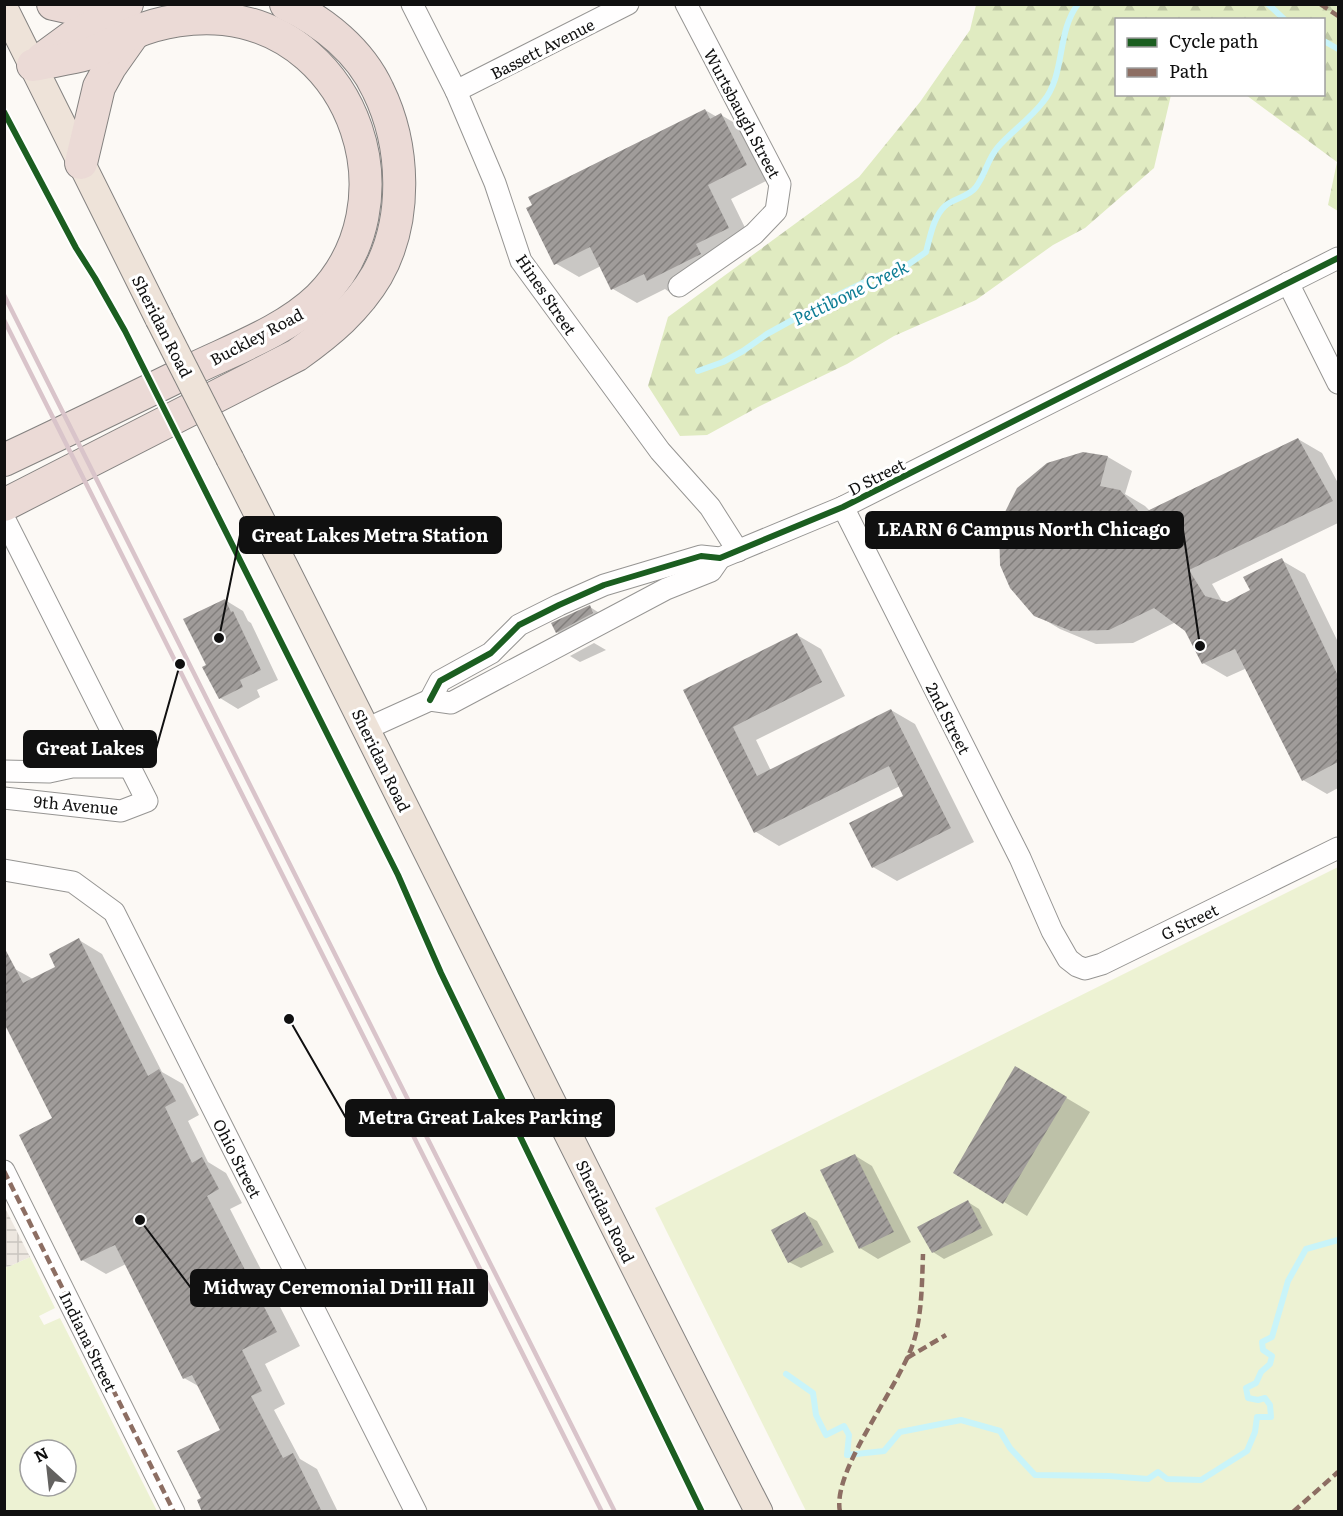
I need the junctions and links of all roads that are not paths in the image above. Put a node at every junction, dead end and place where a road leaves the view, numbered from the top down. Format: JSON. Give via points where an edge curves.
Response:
{"nodes":[{"id":1,"x":53,"y":4,"type":"edge"},
{"id":2,"x":105,"y":4,"type":"edge"},
{"id":3,"x":286,"y":4,"type":"edge"},
{"id":4,"x":412,"y":4,"type":"edge"},
{"id":5,"x":628,"y":4,"type":"edge"},
{"id":6,"x":686,"y":4,"type":"edge"},
{"id":7,"x":4,"y":8,"type":"edge"},
{"id":8,"x":130,"y":18,"type":"edge"},
{"id":9,"x":33,"y":65,"type":"junction"},
{"id":10,"x":456,"y":91,"type":"junction"},
{"id":11,"x":81,"y":163,"type":"junction"},
{"id":12,"x":1338,"y":258,"type":"edge"},
{"id":13,"x":1288,"y":283,"type":"junction"},
{"id":14,"x":679,"y":286,"type":"dead end"},
{"id":15,"x":1338,"y":384,"type":"edge"},
{"id":16,"x":4,"y":460,"type":"edge"},
{"id":17,"x":4,"y":505,"type":"edge"},
{"id":18,"x":843,"y":507,"type":"junction"},
{"id":19,"x":4,"y":518,"type":"edge"},
{"id":20,"x":729,"y":555,"type":"junction"},
{"id":21,"x":430,"y":700,"type":"junction"},
{"id":22,"x":366,"y":729,"type":"junction"},
{"id":23,"x":4,"y":758,"type":"edge"},
{"id":24,"x":130,"y":767,"type":"junction"},
{"id":25,"x":4,"y":771,"type":"edge"},
{"id":26,"x":51,"y":771,"type":"junction"},
{"id":27,"x":4,"y":798,"type":"edge"},
{"id":28,"x":1338,"y":848,"type":"edge"},
{"id":29,"x":4,"y":870,"type":"edge"},
{"id":30,"x":1052,"y":931,"type":"joint"},
{"id":31,"x":4,"y":1171,"type":"edge"},
{"id":32,"x":174,"y":1512,"type":"edge"},
{"id":33,"x":416,"y":1512,"type":"edge"},
{"id":34,"x":759,"y":1512,"type":"edge"}],
"edges":[{"from":1,"to":2,"type":"highway","via":[[71,8]]},
{"from":3,"to":17,"type":"highway","name":"Buckley Road","via":[[324,26],[346,45],[378,89],[388,116],[396,145],[397,214],[377,274],[351,312],[297,355]]},
{"from":4,"to":10,"type":"street","name":"Hines Street"},
{"from":5,"to":10,"type":"street","name":"Bassett Avenue"},
{"from":6,"to":14,"type":"street","name":"Wurtsbaugh Street","via":[[780,184],[777,211],[754,234]]},
{"from":7,"to":9,"type":"main road","name":"Sheridan Road"},
{"from":8,"to":9,"type":"highway","name":"Buckley Road","via":[[89,54]]},
{"from":8,"to":11,"type":"highway","via":[[99,87]]},
{"from":8,"to":16,"type":"highway","name":"Buckley Road","via":[[159,24],[224,19],[261,29],[300,50],[319,66],[346,103],[364,153],[366,199],[359,229],[343,266],[321,296],[301,314]]},
{"from":9,"to":11,"type":"main road","name":"Sheridan Road"},
{"from":10,"to":20,"type":"street","name":"Hines Street","via":[[495,183],[522,261],[660,451],[710,507]]},
{"from":11,"to":22,"type":"main road","name":"Sheridan Road","bridge":true},
{"from":12,"to":13,"type":"street","name":"D Street"},
{"from":13,"to":15,"type":"street"},
{"from":13,"to":18,"type":"street","name":"D Street"},
{"from":18,"to":20,"type":"street","name":"D Street"},
{"from":18,"to":30,"type":"street","name":"2nd Street","via":[[1020,858]]},
{"from":19,"to":24,"type":"street"},
{"from":20,"to":21,"type":"street","name":"D Street","via":[[711,571],[666,589],[451,703]]},
{"from":20,"to":21,"type":"street","name":"D Street","via":[[701,556],[604,585],[559,605],[519,625],[492,653],[440,681]]},
{"from":21,"to":22,"type":"street","name":"D Street"},
{"from":22,"to":34,"type":"main road","name":"Sheridan Road"},
{"from":23,"to":26,"type":"street","name":"9th Avenue"},
{"from":24,"to":26,"type":"street","name":"9th Avenue"},
{"from":24,"to":27,"type":"street","name":"9th Avenue","via":[[147,801],[121,810]]},
{"from":25,"to":26,"type":"street","name":"9th Avenue"},
{"from":28,"to":30,"type":"street","name":"G Street","via":[[1086,969],[1068,959]]},
{"from":29,"to":33,"type":"street","name":"Ohio Street","via":[[74,882],[114,912]]},
{"from":31,"to":32,"type":"street","name":"Indiana Street"}]}
